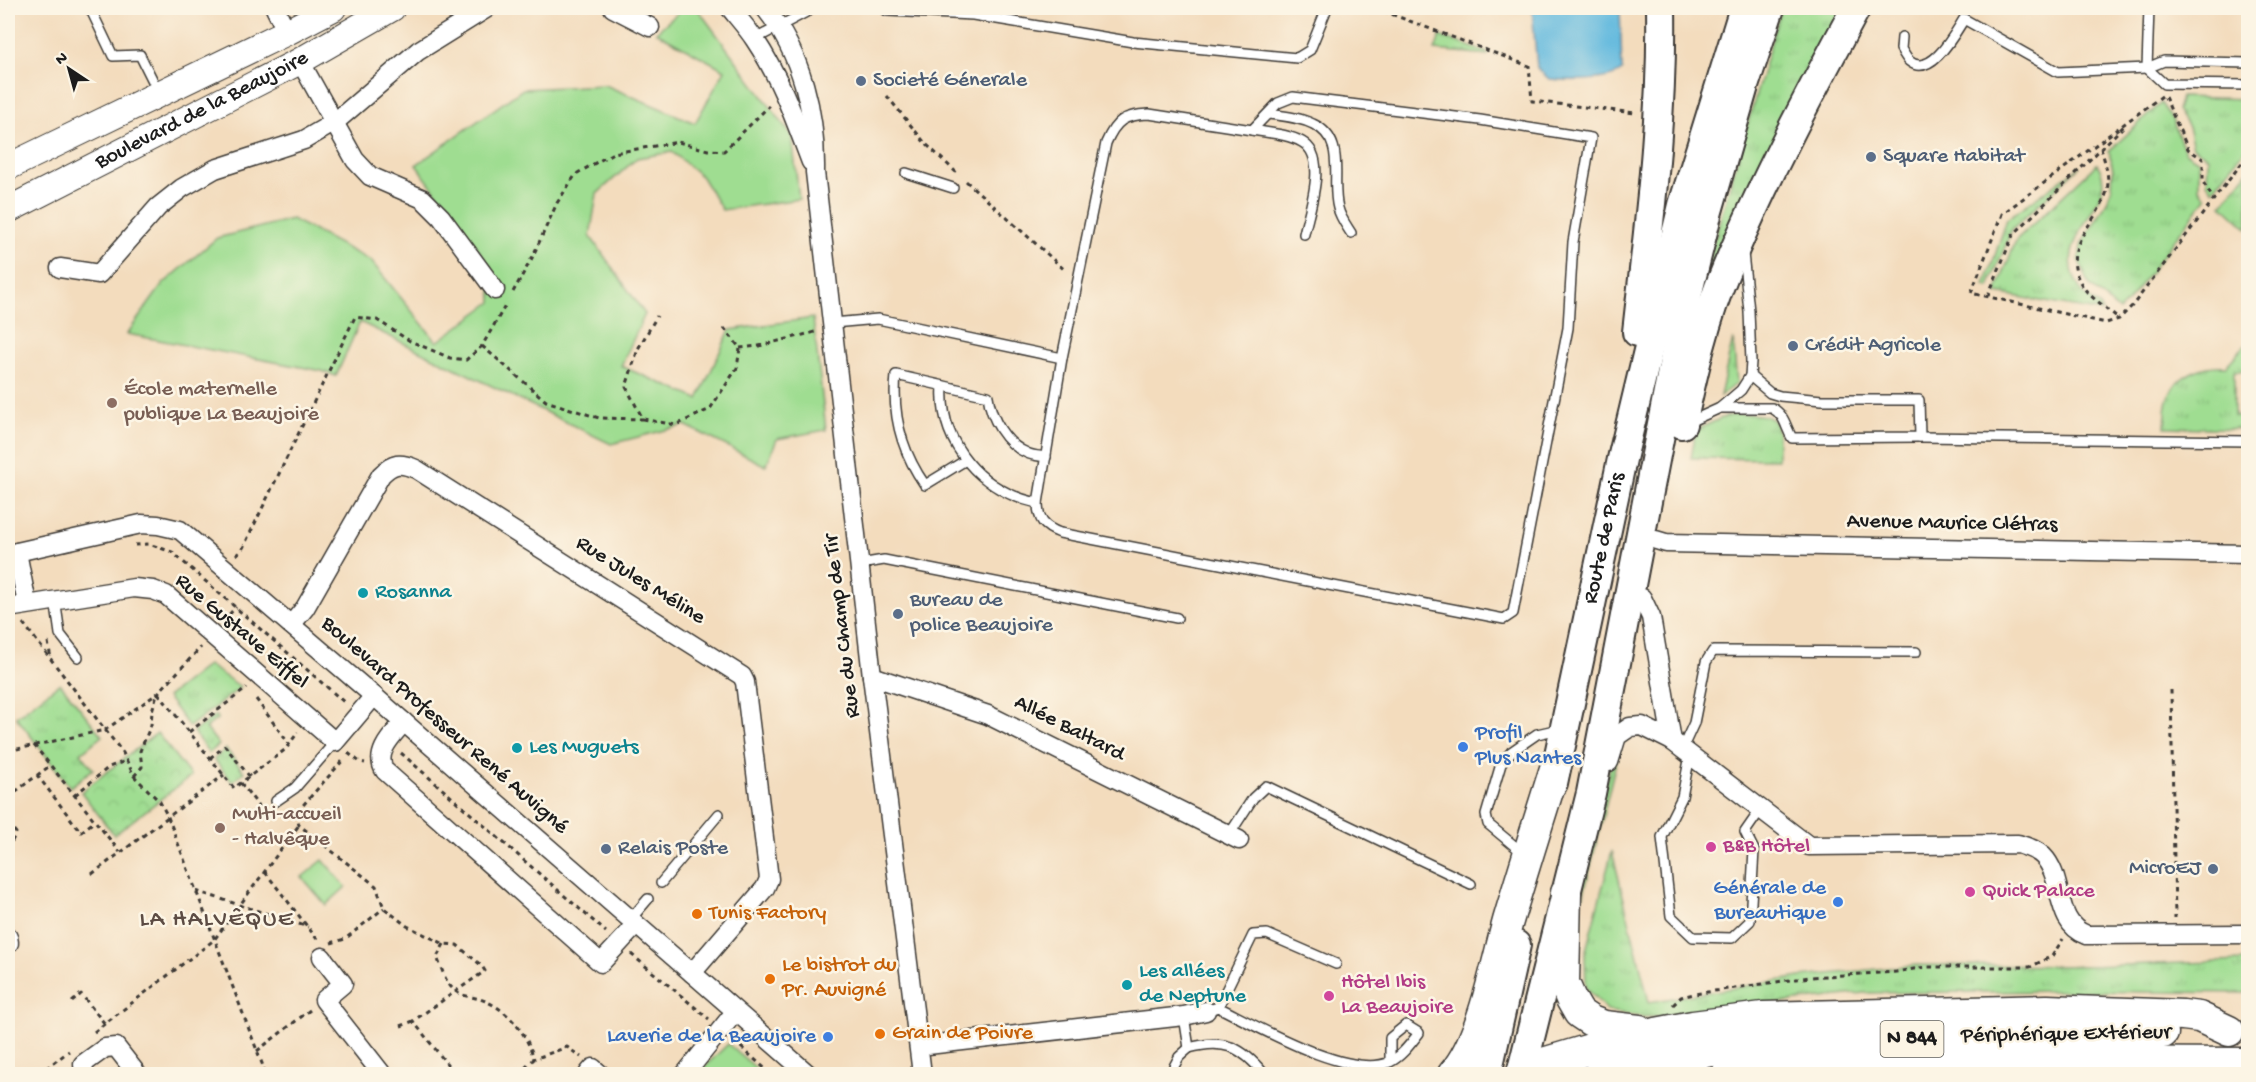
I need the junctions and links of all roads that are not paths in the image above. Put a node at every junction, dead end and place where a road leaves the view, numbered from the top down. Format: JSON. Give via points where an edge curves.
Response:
{"nodes":[{"id":1,"x":90,"y":8,"type":"edge"},
{"id":2,"x":275,"y":8,"type":"edge"},
{"id":3,"x":333,"y":8,"type":"edge"},
{"id":4,"x":392,"y":8,"type":"edge"},
{"id":5,"x":487,"y":8,"type":"edge"},
{"id":6,"x":613,"y":8,"type":"edge"},
{"id":7,"x":730,"y":8,"type":"edge"},
{"id":8,"x":765,"y":8,"type":"edge"},
{"id":9,"x":814,"y":8,"type":"edge"},
{"id":10,"x":883,"y":8,"type":"edge"},
{"id":11,"x":956,"y":8,"type":"edge"},
{"id":12,"x":1327,"y":8,"type":"edge"},
{"id":13,"x":1661,"y":8,"type":"edge"},
{"id":14,"x":1744,"y":8,"type":"edge"},
{"id":15,"x":1770,"y":8,"type":"edge"},
{"id":16,"x":1856,"y":8,"type":"edge"},
{"id":17,"x":2149,"y":8,"type":"edge"},
{"id":18,"x":973,"y":15,"type":"junction"},
{"id":19,"x":779,"y":25,"type":"junction"},
{"id":20,"x":650,"y":27,"type":"dead end"},
{"id":21,"x":287,"y":32,"type":"junction"},
{"id":22,"x":1902,"y":38,"type":"dead end"},
{"id":23,"x":755,"y":39,"type":"junction"},
{"id":24,"x":300,"y":61,"type":"junction"},
{"id":25,"x":2248,"y":63,"type":"edge"},
{"id":26,"x":2147,"y":68,"type":"junction"},
{"id":27,"x":2248,"y":85,"type":"edge"},
{"id":28,"x":159,"y":94,"type":"junction"},
{"id":29,"x":1268,"y":114,"type":"junction"},
{"id":30,"x":335,"y":122,"type":"junction"},
{"id":31,"x":1252,"y":130,"type":"junction"},
{"id":32,"x":8,"y":167,"type":"edge"},
{"id":33,"x":815,"y":172,"type":"junction"},
{"id":34,"x":906,"y":172,"type":"dead end"},
{"id":35,"x":953,"y":188,"type":"dead end"},
{"id":36,"x":8,"y":210,"type":"edge"},
{"id":37,"x":1351,"y":232,"type":"dead end"},
{"id":38,"x":1304,"y":234,"type":"dead end"},
{"id":39,"x":1740,"y":239,"type":"junction"},
{"id":40,"x":60,"y":268,"type":"dead end"},
{"id":41,"x":495,"y":290,"type":"dead end"},
{"id":42,"x":833,"y":326,"type":"junction"},
{"id":43,"x":1062,"y":358,"type":"junction"},
{"id":44,"x":1750,"y":376,"type":"junction"},
{"id":45,"x":943,"y":386,"type":"junction"},
{"id":46,"x":1720,"y":408,"type":"junction"},
{"id":47,"x":1681,"y":426,"type":"junction"},
{"id":48,"x":1920,"y":437,"type":"junction"},
{"id":49,"x":2248,"y":441,"type":"edge"},
{"id":50,"x":1046,"y":457,"type":"junction"},
{"id":51,"x":1622,"y":459,"type":"junction"},
{"id":52,"x":966,"y":460,"type":"junction"},
{"id":53,"x":1038,"y":502,"type":"junction"},
{"id":54,"x":1656,"y":540,"type":"junction"},
{"id":55,"x":12,"y":553,"type":"edge"},
{"id":56,"x":2248,"y":554,"type":"edge"},
{"id":57,"x":860,"y":564,"type":"junction"},
{"id":58,"x":1642,"y":598,"type":"junction"},
{"id":59,"x":55,"y":599,"type":"junction"},
{"id":60,"x":15,"y":606,"type":"edge"},
{"id":61,"x":1177,"y":618,"type":"dead end"},
{"id":62,"x":291,"y":625,"type":"junction"},
{"id":63,"x":1618,"y":651,"type":"junction"},
{"id":64,"x":1916,"y":652,"type":"dead end"},
{"id":65,"x":78,"y":657,"type":"dead end"},
{"id":66,"x":872,"y":676,"type":"junction"},
{"id":67,"x":374,"y":696,"type":"junction"},
{"id":68,"x":404,"y":722,"type":"junction"},
{"id":69,"x":1565,"y":728,"type":"junction"},
{"id":70,"x":334,"y":742,"type":"junction"},
{"id":71,"x":1681,"y":748,"type":"junction"},
{"id":72,"x":1558,"y":759,"type":"junction"},
{"id":73,"x":1591,"y":793,"type":"junction"},
{"id":74,"x":276,"y":801,"type":"dead end"},
{"id":75,"x":1761,"y":809,"type":"junction"},
{"id":76,"x":719,"y":814,"type":"dead end"},
{"id":77,"x":1234,"y":838,"type":"joint"},
{"id":78,"x":1527,"y":856,"type":"junction"},
{"id":79,"x":661,"y":884,"type":"dead end"},
{"id":80,"x":1471,"y":884,"type":"dead end"},
{"id":81,"x":1566,"y":893,"type":"junction"},
{"id":82,"x":648,"y":899,"type":"dead end"},
{"id":83,"x":633,"y":923,"type":"junction"},
{"id":84,"x":2248,"y":934,"type":"edge"},
{"id":85,"x":322,"y":957,"type":"dead end"},
{"id":86,"x":1336,"y":963,"type":"dead end"},
{"id":87,"x":692,"y":974,"type":"junction"},
{"id":88,"x":1212,"y":1009,"type":"junction"},
{"id":89,"x":735,"y":1012,"type":"junction"},
{"id":90,"x":1184,"y":1016,"type":"junction"},
{"id":91,"x":1662,"y":1021,"type":"junction"},
{"id":92,"x":2239,"y":1031,"type":"edge"},
{"id":93,"x":919,"y":1046,"type":"junction"},
{"id":94,"x":1189,"y":1048,"type":"junction"},
{"id":95,"x":1390,"y":1062,"type":"dead end"},
{"id":96,"x":2248,"y":1063,"type":"edge"},
{"id":97,"x":1517,"y":1073,"type":"edge"},
{"id":98,"x":84,"y":1074,"type":"edge"},
{"id":99,"x":136,"y":1074,"type":"edge"},
{"id":100,"x":382,"y":1074,"type":"edge"},
{"id":101,"x":685,"y":1074,"type":"edge"},
{"id":102,"x":808,"y":1074,"type":"edge"},
{"id":103,"x":922,"y":1074,"type":"edge"},
{"id":104,"x":1170,"y":1074,"type":"edge"},
{"id":105,"x":1264,"y":1074,"type":"edge"},
{"id":106,"x":1453,"y":1074,"type":"edge"},
{"id":107,"x":1487,"y":1074,"type":"edge"},
{"id":108,"x":1599,"y":1074,"type":"edge"},
{"id":109,"x":1727,"y":1074,"type":"edge"}],
"edges":[{"from":1,"to":28,"type":"lane","via":[[113,56],[140,55]]},
{"from":2,"to":21,"type":"street"},
{"from":3,"to":21,"type":"main road","name":"Boulevard de la Beaujoire"},
{"from":4,"to":24,"type":"main road","name":"Boulevard de la Beaujoire"},
{"from":5,"to":30,"type":"street","via":[[418,51]]},
{"from":6,"to":20,"type":"street"},
{"from":7,"to":23,"type":"street","name":"Rue du Champ de Tir"},
{"from":8,"to":19,"type":"street","name":"Rue du Champ de Tir"},
{"from":9,"to":19,"type":"lane"},
{"from":10,"to":18,"type":"lane"},
{"from":11,"to":18,"type":"lane"},
{"from":12,"to":18,"type":"lane","via":[[1310,50],[1297,58],[1133,42]]},
{"from":13,"to":51,"type":"main road","via":[[1662,63]]},
{"from":14,"to":51,"type":"main road","name":"Route de Paris","via":[[1683,205]]},
{"from":15,"to":63,"type":"main road","name":"Route de Paris","via":[[1743,86],[1685,304]]},
{"from":16,"to":39,"type":"main road","via":[[1801,110]]},
{"from":17,"to":26,"type":"lane"},
{"from":19,"to":23,"type":"lane"},
{"from":19,"to":33,"type":"street","name":"Rue du Champ de Tir","via":[[794,55],[809,104],[816,138]]},
{"from":21,"to":28,"type":"main road","name":"Boulevard de la Beaujoire"},
{"from":22,"to":26,"type":"lane","via":[[1901,49],[1909,61],[1920,65],[1931,62],[1964,19],[2058,72]]},
{"from":23,"to":33,"type":"street","name":"Rue du Champ de Tir","via":[[787,100]]},
{"from":24,"to":30,"type":"street"},
{"from":24,"to":36,"type":"main road","name":"Boulevard de la Beaujoire"},
{"from":25,"to":26,"type":"lane","via":[[2164,61]]},
{"from":26,"to":27,"type":"lane","via":[[2164,84]]},
{"from":28,"to":32,"type":"main road","name":"Boulevard de la Beaujoire"},
{"from":29,"to":31,"type":"lane"},
{"from":29,"to":37,"type":"lane","via":[[1316,124],[1326,134],[1337,160],[1338,210]]},
{"from":29,"to":53,"type":"lane","via":[[1278,103],[1293,98],[1480,120],[1591,138],[1573,242],[1569,328],[1513,613],[1504,619],[1060,533],[1041,522]]},
{"from":30,"to":40,"type":"street","via":[[304,140],[215,169],[182,188],[158,207],[99,274]]},
{"from":30,"to":41,"type":"street","via":[[355,160],[370,176],[423,199]]},
{"from":31,"to":38,"type":"lane","via":[[1290,137],[1311,151],[1317,173]]},
{"from":31,"to":43,"type":"lane","via":[[1149,114],[1120,120],[1112,129]]},
{"from":33,"to":42,"type":"street","name":"Rue du Champ de Tir"},
{"from":34,"to":35,"type":"lane"},
{"from":39,"to":44,"type":"lane","via":[[1749,311]]},
{"from":39,"to":47,"type":"main road","via":[[1694,365]]},
{"from":42,"to":43,"type":"lane","via":[[878,320]]},
{"from":42,"to":57,"type":"street","name":"Rue du Champ de Tir"},
{"from":43,"to":50,"type":"lane"},
{"from":44,"to":46,"type":"lane","via":[[1741,390]]},
{"from":44,"to":48,"type":"lane","via":[[1770,393],[1780,396],[1822,400],[1919,399]]},
{"from":45,"to":50,"type":"lane","via":[[988,396],[998,426],[1011,442],[1027,453]]},
{"from":45,"to":52,"type":"lane","via":[[948,425]]},
{"from":45,"to":52,"type":"lane","via":[[896,375],[894,397],[902,438],[925,485]]},
{"from":46,"to":47,"type":"lane"},
{"from":46,"to":48,"type":"lane","via":[[1772,408],[1780,412],[1792,438]]},
{"from":47,"to":54,"type":"main road"},
{"from":48,"to":49,"type":"lane"},
{"from":50,"to":53,"type":"lane"},
{"from":51,"to":69,"type":"main road","name":"Route de Paris"},
{"from":52,"to":53,"type":"lane","via":[[998,489]]},
{"from":54,"to":56,"type":"street","name":"Avenue Maurice Clétras"},
{"from":54,"to":58,"type":"main road"},
{"from":55,"to":60,"type":"street"},
{"from":55,"to":62,"type":"street","name":"Boulevard Professeur René Auvigné","via":[[141,524],[180,530]]},
{"from":57,"to":61,"type":"lane","via":[[884,560]]},
{"from":57,"to":66,"type":"street","name":"Rue du Champ de Tir"},
{"from":58,"to":63,"type":"main road"},
{"from":58,"to":71,"type":"street","via":[[1651,617]]},
{"from":59,"to":60,"type":"street","name":"Rue Gustave Eiffel"},
{"from":59,"to":65,"type":"lane","via":[[60,634]]},
{"from":59,"to":70,"type":"street","name":"Rue Gustave Eiffel","via":[[134,588],[166,596]]},
{"from":62,"to":67,"type":"street","name":"Boulevard Professeur René Auvigné"},
{"from":62,"to":87,"type":"street","name":"Rue Jules Méline","via":[[305,608],[381,475],[401,463],[426,475],[742,675],[769,879]]},
{"from":63,"to":73,"type":"main road","name":"Route de Paris"},
{"from":64,"to":71,"type":"lane","via":[[1713,651],[1706,662],[1694,723]]},
{"from":66,"to":77,"type":"street","name":"Allée Baltard","via":[[988,715]]},
{"from":66,"to":93,"type":"street","name":"Rue du Champ de Tir"},
{"from":67,"to":68,"type":"street","name":"Boulevard Professeur René Auvigné"},
{"from":67,"to":70,"type":"street"},
{"from":68,"to":83,"type":"street","name":"Boulevard Professeur René Auvigné"},
{"from":68,"to":83,"type":"street","via":[[383,750],[382,766],[601,963]]},
{"from":69,"to":72,"type":"main road","name":"Route de Paris"},
{"from":69,"to":78,"type":"lane","via":[[1537,734],[1511,752],[1498,774],[1486,815],[1488,824]]},
{"from":70,"to":74,"type":"lane","via":[[295,788]]},
{"from":71,"to":73,"type":"street","via":[[1642,726],[1623,730],[1617,736],[1605,774]]},
{"from":71,"to":75,"type":"street"},
{"from":71,"to":75,"type":"lane","via":[[1682,797],[1662,837],[1671,916],[1693,937],[1731,938],[1750,921],[1754,850],[1744,832]]},
{"from":72,"to":78,"type":"highway"},
{"from":72,"to":107,"type":"main road","name":"Route de Paris"},
{"from":73,"to":81,"type":"main road","name":"Route de Paris"},
{"from":75,"to":84,"type":"street","via":[[1809,846],[2018,844],[2033,849],[2050,867],[2072,927],[2087,935]]},
{"from":76,"to":79,"type":"lane"},
{"from":77,"to":80,"type":"lane","via":[[1253,798],[1266,786]]},
{"from":78,"to":106,"type":"highway","via":[[1478,1028],[1462,1065]]},
{"from":81,"to":91,"type":"highway","via":[[1564,983],[1575,1006],[1591,1021],[1604,1026]]},
{"from":81,"to":97,"type":"main road","name":"Route de Paris"},
{"from":82,"to":83,"type":"lane"},
{"from":83,"to":87,"type":"street","name":"Boulevard Professeur René Auvigné"},
{"from":85,"to":100,"type":"street","via":[[343,984],[324,1000]]},
{"from":86,"to":88,"type":"lane","via":[[1267,934],[1253,935]]},
{"from":87,"to":89,"type":"street","name":"Boulevard Professeur René Auvigné"},
{"from":88,"to":90,"type":"street"},
{"from":88,"to":95,"type":"lane","via":[[1342,1063],[1367,1066]]},
{"from":89,"to":101,"type":"street"},
{"from":89,"to":102,"type":"street","name":"Boulevard Professeur René Auvigné"},
{"from":90,"to":93,"type":"street"},
{"from":90,"to":94,"type":"lane"},
{"from":91,"to":92,"type":"highway","via":[[1693,1026],[1763,1017],[2048,1010],[2191,1016]]},
{"from":91,"to":97,"type":"highway","via":[[1604,1045]]},
{"from":92,"to":108,"type":"highway","name":"Périphérique Extérieur","number":"N 844","via":[[1768,1044],[1682,1055]]},
{"from":93,"to":103,"type":"street","name":"Rue du Champ de Tir"},
{"from":94,"to":104,"type":"lane"},
{"from":94,"to":105,"type":"lane","via":[[1207,1043],[1236,1048]]},
{"from":96,"to":109,"type":"highway","number":"N 844","via":[[1895,1065]]},
{"from":98,"to":99,"type":"street","via":[[83,1064],[105,1048],[116,1047]]}]}
